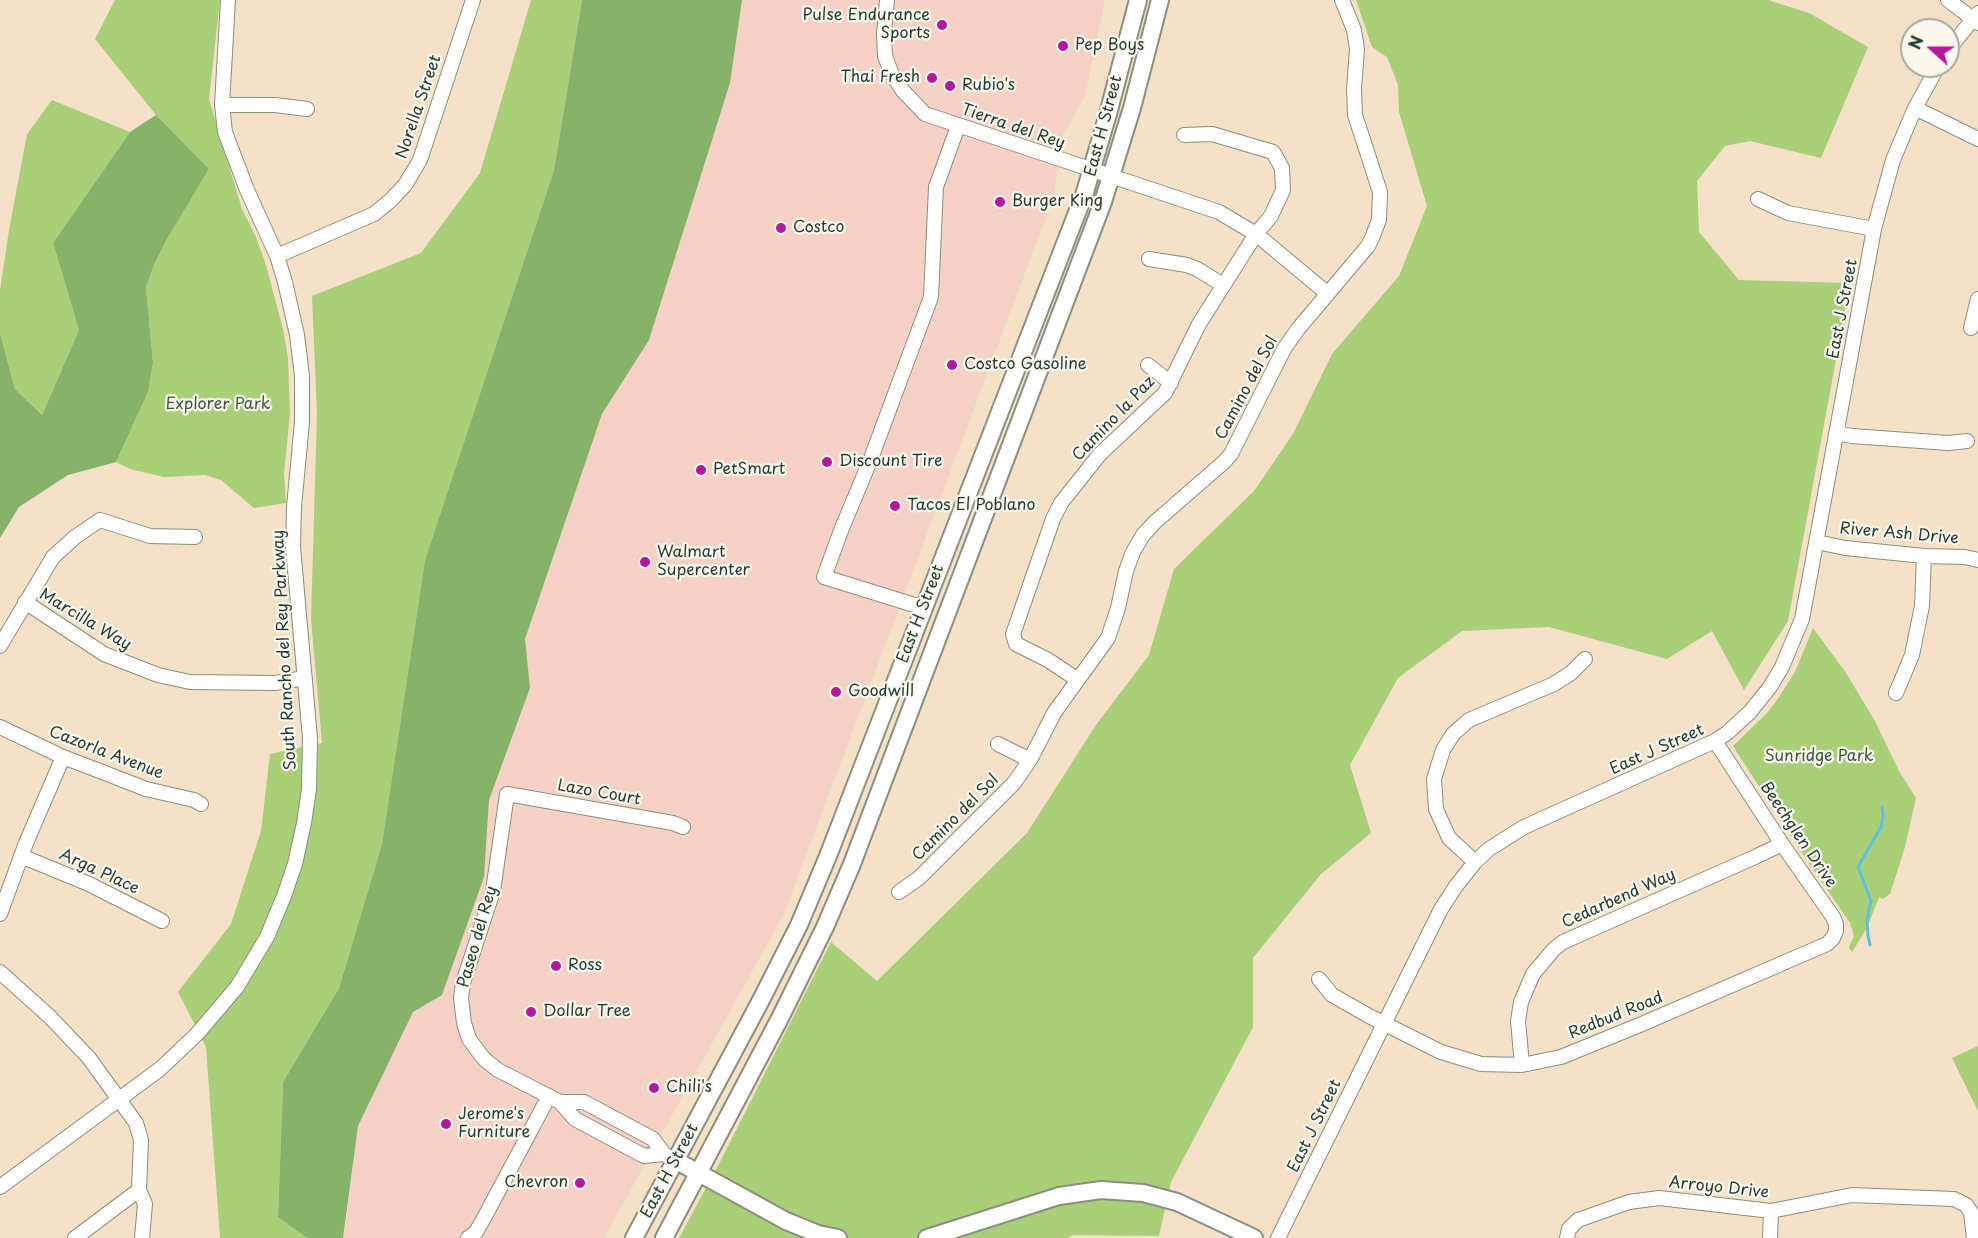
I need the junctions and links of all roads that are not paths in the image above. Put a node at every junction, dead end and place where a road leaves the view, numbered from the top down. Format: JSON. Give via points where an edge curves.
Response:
{"nodes":[{"id":1,"x":228,"y":0,"type":"edge"},
{"id":2,"x":473,"y":0,"type":"edge"},
{"id":3,"x":888,"y":0,"type":"edge"},
{"id":4,"x":1138,"y":0,"type":"edge"},
{"id":5,"x":1160,"y":0,"type":"edge"},
{"id":6,"x":1342,"y":0,"type":"edge"},
{"id":7,"x":1948,"y":0,"type":"edge"},
{"id":8,"x":1976,"y":18,"type":"edge"},
{"id":9,"x":1960,"y":36,"type":"edge"},
{"id":10,"x":1931,"y":78,"type":"edge"},
{"id":11,"x":222,"y":105,"type":"junction"},
{"id":12,"x":307,"y":108,"type":"dead end"},
{"id":13,"x":1915,"y":108,"type":"junction"},
{"id":14,"x":958,"y":126,"type":"junction"},
{"id":15,"x":1184,"y":135,"type":"dead end"},
{"id":16,"x":1978,"y":139,"type":"edge"},
{"id":17,"x":1093,"y":171,"type":"junction"},
{"id":18,"x":1112,"y":176,"type":"junction"},
{"id":19,"x":1758,"y":199,"type":"dead end"},
{"id":20,"x":1874,"y":229,"type":"junction"},
{"id":21,"x":1256,"y":234,"type":"junction"},
{"id":22,"x":277,"y":256,"type":"junction"},
{"id":23,"x":1149,"y":260,"type":"dead end"},
{"id":24,"x":1223,"y":285,"type":"junction"},
{"id":25,"x":1328,"y":294,"type":"junction"},
{"id":26,"x":1978,"y":299,"type":"edge"},
{"id":27,"x":1971,"y":328,"type":"dead end"},
{"id":28,"x":1148,"y":365,"type":"dead end"},
{"id":29,"x":1171,"y":383,"type":"junction"},
{"id":30,"x":1836,"y":433,"type":"junction"},
{"id":31,"x":1967,"y":441,"type":"dead end"},
{"id":32,"x":195,"y":537,"type":"dead end"},
{"id":33,"x":1817,"y":542,"type":"junction"},
{"id":34,"x":1924,"y":556,"type":"junction"},
{"id":35,"x":1978,"y":560,"type":"edge"},
{"id":36,"x":25,"y":602,"type":"junction"},
{"id":37,"x":924,"y":608,"type":"junction"},
{"id":38,"x":0,"y":646,"type":"edge"},
{"id":39,"x":1585,"y":659,"type":"dead end"},
{"id":40,"x":929,"y":664,"type":"junction"},
{"id":41,"x":305,"y":678,"type":"junction"},
{"id":42,"x":1077,"y":680,"type":"junction"},
{"id":43,"x":1896,"y":693,"type":"dead end"},
{"id":44,"x":0,"y":727,"type":"edge"},
{"id":45,"x":1715,"y":741,"type":"junction"},
{"id":46,"x":998,"y":744,"type":"dead end"},
{"id":47,"x":63,"y":757,"type":"junction"},
{"id":48,"x":1030,"y":760,"type":"junction"},
{"id":49,"x":507,"y":794,"type":"joint"},
{"id":50,"x":201,"y":804,"type":"dead end"},
{"id":51,"x":683,"y":827,"type":"dead end"},
{"id":52,"x":1782,"y":844,"type":"junction"},
{"id":53,"x":21,"y":856,"type":"junction"},
{"id":54,"x":1475,"y":862,"type":"junction"},
{"id":55,"x":899,"y":892,"type":"dead end"},
{"id":56,"x":0,"y":914,"type":"edge"},
{"id":57,"x":1833,"y":917,"type":"joint"},
{"id":58,"x":162,"y":921,"type":"dead end"},
{"id":59,"x":0,"y":972,"type":"edge"},
{"id":60,"x":1319,"y":979,"type":"dead end"},
{"id":61,"x":1384,"y":1023,"type":"junction"},
{"id":62,"x":1522,"y":1065,"type":"junction"},
{"id":63,"x":119,"y":1098,"type":"junction"},
{"id":64,"x":555,"y":1099,"type":"junction"},
{"id":65,"x":670,"y":1157,"type":"junction"},
{"id":66,"x":698,"y":1174,"type":"junction"},
{"id":67,"x":0,"y":1187,"type":"edge"},
{"id":68,"x":139,"y":1190,"type":"junction"},
{"id":69,"x":1771,"y":1211,"type":"junction"},
{"id":70,"x":75,"y":1238,"type":"edge"},
{"id":71,"x":142,"y":1238,"type":"edge"},
{"id":72,"x":468,"y":1238,"type":"edge"},
{"id":73,"x":634,"y":1238,"type":"edge"},
{"id":74,"x":664,"y":1238,"type":"edge"},
{"id":75,"x":838,"y":1238,"type":"edge"},
{"id":76,"x":927,"y":1238,"type":"edge"},
{"id":77,"x":1254,"y":1238,"type":"edge"},
{"id":78,"x":1278,"y":1238,"type":"edge"},
{"id":79,"x":1567,"y":1238,"type":"edge"},
{"id":80,"x":1770,"y":1238,"type":"edge"},
{"id":81,"x":1974,"y":1238,"type":"edge"}],
"edges":[{"from":1,"to":11,"type":"street","name":"South Rancho del Rey Parkway"},
{"from":2,"to":22,"type":"street","name":"Norella Street","via":[[420,160],[405,185],[374,214]]},
{"from":3,"to":14,"type":"street","name":"Tierra del Rey","via":[[884,34],[885,56],[891,72],[925,114]]},
{"from":4,"to":17,"type":"main road","name":"East H Street"},
{"from":5,"to":18,"type":"main road","name":"East H Street"},
{"from":6,"to":25,"type":"street","name":"Camino del Sol","via":[[1354,30],[1355,116],[1379,183],[1381,200],[1379,220],[1368,246]]},
{"from":7,"to":8,"type":"street"},
{"from":8,"to":9,"type":"street"},
{"from":10,"to":13,"type":"street","name":"East J Street"},
{"from":11,"to":12,"type":"street"},
{"from":11,"to":22,"type":"street","name":"South Rancho del Rey Parkway","via":[[225,132]]},
{"from":13,"to":16,"type":"street"},
{"from":13,"to":20,"type":"street","name":"East J Street","via":[[1893,160]]},
{"from":14,"to":17,"type":"street","name":"Tierra del Rey"},
{"from":14,"to":37,"type":"street","via":[[936,187],[931,297],[824,577]]},
{"from":15,"to":21,"type":"street","name":"Camino la Paz","via":[[1212,134],[1276,156],[1282,168],[1283,190],[1277,206]]},
{"from":17,"to":18,"type":"street","name":"Tierra del Rey"},
{"from":17,"to":37,"type":"main road","name":"East H Street"},
{"from":18,"to":21,"type":"street","name":"Tierra del Rey","via":[[1219,213]]},
{"from":18,"to":40,"type":"main road","name":"East H Street"},
{"from":19,"to":20,"type":"street","via":[[1788,213]]},
{"from":20,"to":30,"type":"street","name":"East J Street"},
{"from":21,"to":24,"type":"street","name":"Camino la Paz"},
{"from":21,"to":25,"type":"street","name":"Tierra del Rey"},
{"from":22,"to":41,"type":"street","name":"South Rancho del Rey Parkway","via":[[303,376],[294,548]]},
{"from":23,"to":24,"type":"street","via":[[1187,265]]},
{"from":24,"to":29,"type":"street","name":"Camino la Paz"},
{"from":25,"to":42,"type":"street","name":"Camino del Sol","via":[[1284,349],[1231,454],[1143,535],[1126,571],[1108,638]]},
{"from":26,"to":27,"type":"street"},
{"from":28,"to":29,"type":"street","name":"Camino la Paz"},
{"from":29,"to":42,"type":"street","name":"Camino la Paz","via":[[1100,454],[1061,503],[1013,634],[1016,644]]},
{"from":30,"to":31,"type":"street"},
{"from":30,"to":33,"type":"street","name":"East J Street"},
{"from":32,"to":36,"type":"street","via":[[150,536],[100,520],[53,557]]},
{"from":33,"to":34,"type":"street","name":"River Ash Drive","via":[[1845,549]]},
{"from":33,"to":45,"type":"street","name":"East J Street","via":[[1802,619],[1782,667],[1750,712]]},
{"from":34,"to":35,"type":"street","name":"River Ash Drive"},
{"from":34,"to":43,"type":"street","via":[[1922,606],[1912,655]]},
{"from":36,"to":38,"type":"street"},
{"from":36,"to":41,"type":"street","name":"Marcilla Way","via":[[104,654],[158,675],[190,682],[275,683]]},
{"from":37,"to":40,"type":"main road","via":[[934,618],[924,656]]},
{"from":37,"to":65,"type":"main road","name":"East H Street","via":[[799,925],[722,1075]]},
{"from":39,"to":54,"type":"street","via":[[1554,684],[1469,720],[1443,750],[1434,778],[1436,809],[1449,838]]},
{"from":40,"to":66,"type":"main road","name":"East H Street","via":[[825,927]]},
{"from":41,"to":63,"type":"street","name":"South Rancho del Rey Parkway","via":[[309,789],[295,864],[271,927],[237,987],[197,1034],[160,1069]]},
{"from":42,"to":48,"type":"street","name":"Camino del Sol","via":[[1054,713]]},
{"from":44,"to":47,"type":"street","name":"Cazorla Avenue"},
{"from":45,"to":52,"type":"street","name":"Beechglen Drive"},
{"from":45,"to":54,"type":"street","name":"East J Street","via":[[1524,827]]},
{"from":46,"to":48,"type":"street"},
{"from":47,"to":50,"type":"street","name":"Cazorla Avenue","via":[[146,789]]},
{"from":47,"to":53,"type":"street"},
{"from":48,"to":55,"type":"street","name":"Camino del Sol","via":[[1008,790],[919,878]]},
{"from":49,"to":51,"type":"street","name":"Lazo Court"},
{"from":49,"to":64,"type":"street","name":"Paseo del Rey","via":[[493,891],[463,983],[464,1023],[469,1039],[491,1065]]},
{"from":52,"to":57,"type":"street","name":"Beechglen Drive"},
{"from":52,"to":62,"type":"street","name":"Cedarbend Way","via":[[1554,949],[1533,974],[1521,1002],[1518,1022]]},
{"from":53,"to":56,"type":"street"},
{"from":53,"to":58,"type":"street","name":"Arga Place","via":[[89,884]]},
{"from":54,"to":61,"type":"street","name":"East J Street","via":[[1441,909]]},
{"from":57,"to":62,"type":"street","name":"Redbud Road","via":[[1836,931],[1827,944],[1561,1057]]},
{"from":59,"to":63,"type":"street","via":[[89,1058]]},
{"from":60,"to":61,"type":"street","name":"Redbud Road","via":[[1332,995]]},
{"from":61,"to":62,"type":"street","name":"Redbud Road","via":[[1461,1059],[1497,1066]]},
{"from":61,"to":78,"type":"street","name":"East J Street"},
{"from":63,"to":67,"type":"street","name":"South Rancho del Rey Parkway"},
{"from":63,"to":68,"type":"street","via":[[136,1123],[141,1140]]},
{"from":64,"to":65,"type":"street","name":"Paseo del Rey","via":[[584,1102],[653,1138]]},
{"from":64,"to":65,"type":"street","name":"Paseo del Rey","via":[[575,1119],[645,1156]]},
{"from":64,"to":72,"type":"street","via":[[476,1232]]},
{"from":65,"to":66,"type":"main road","name":"Paseo del Rey"},
{"from":65,"to":73,"type":"main road","name":"East H Street"},
{"from":66,"to":74,"type":"main road","name":"East H Street"},
{"from":66,"to":75,"type":"main road","name":"Paseo del Rey","via":[[793,1225]]},
{"from":68,"to":70,"type":"street"},
{"from":68,"to":71,"type":"street","via":[[145,1204]]},
{"from":69,"to":79,"type":"street","name":"Arroyo Drive","via":[[1659,1198],[1621,1204],[1578,1220]]},
{"from":69,"to":80,"type":"street"},
{"from":69,"to":81,"type":"street","name":"Arroyo Drive","via":[[1852,1195],[1954,1199],[1971,1212]]},
{"from":76,"to":77,"type":"main road","via":[[1059,1196],[1101,1190],[1143,1193],[1177,1202]]}]}
